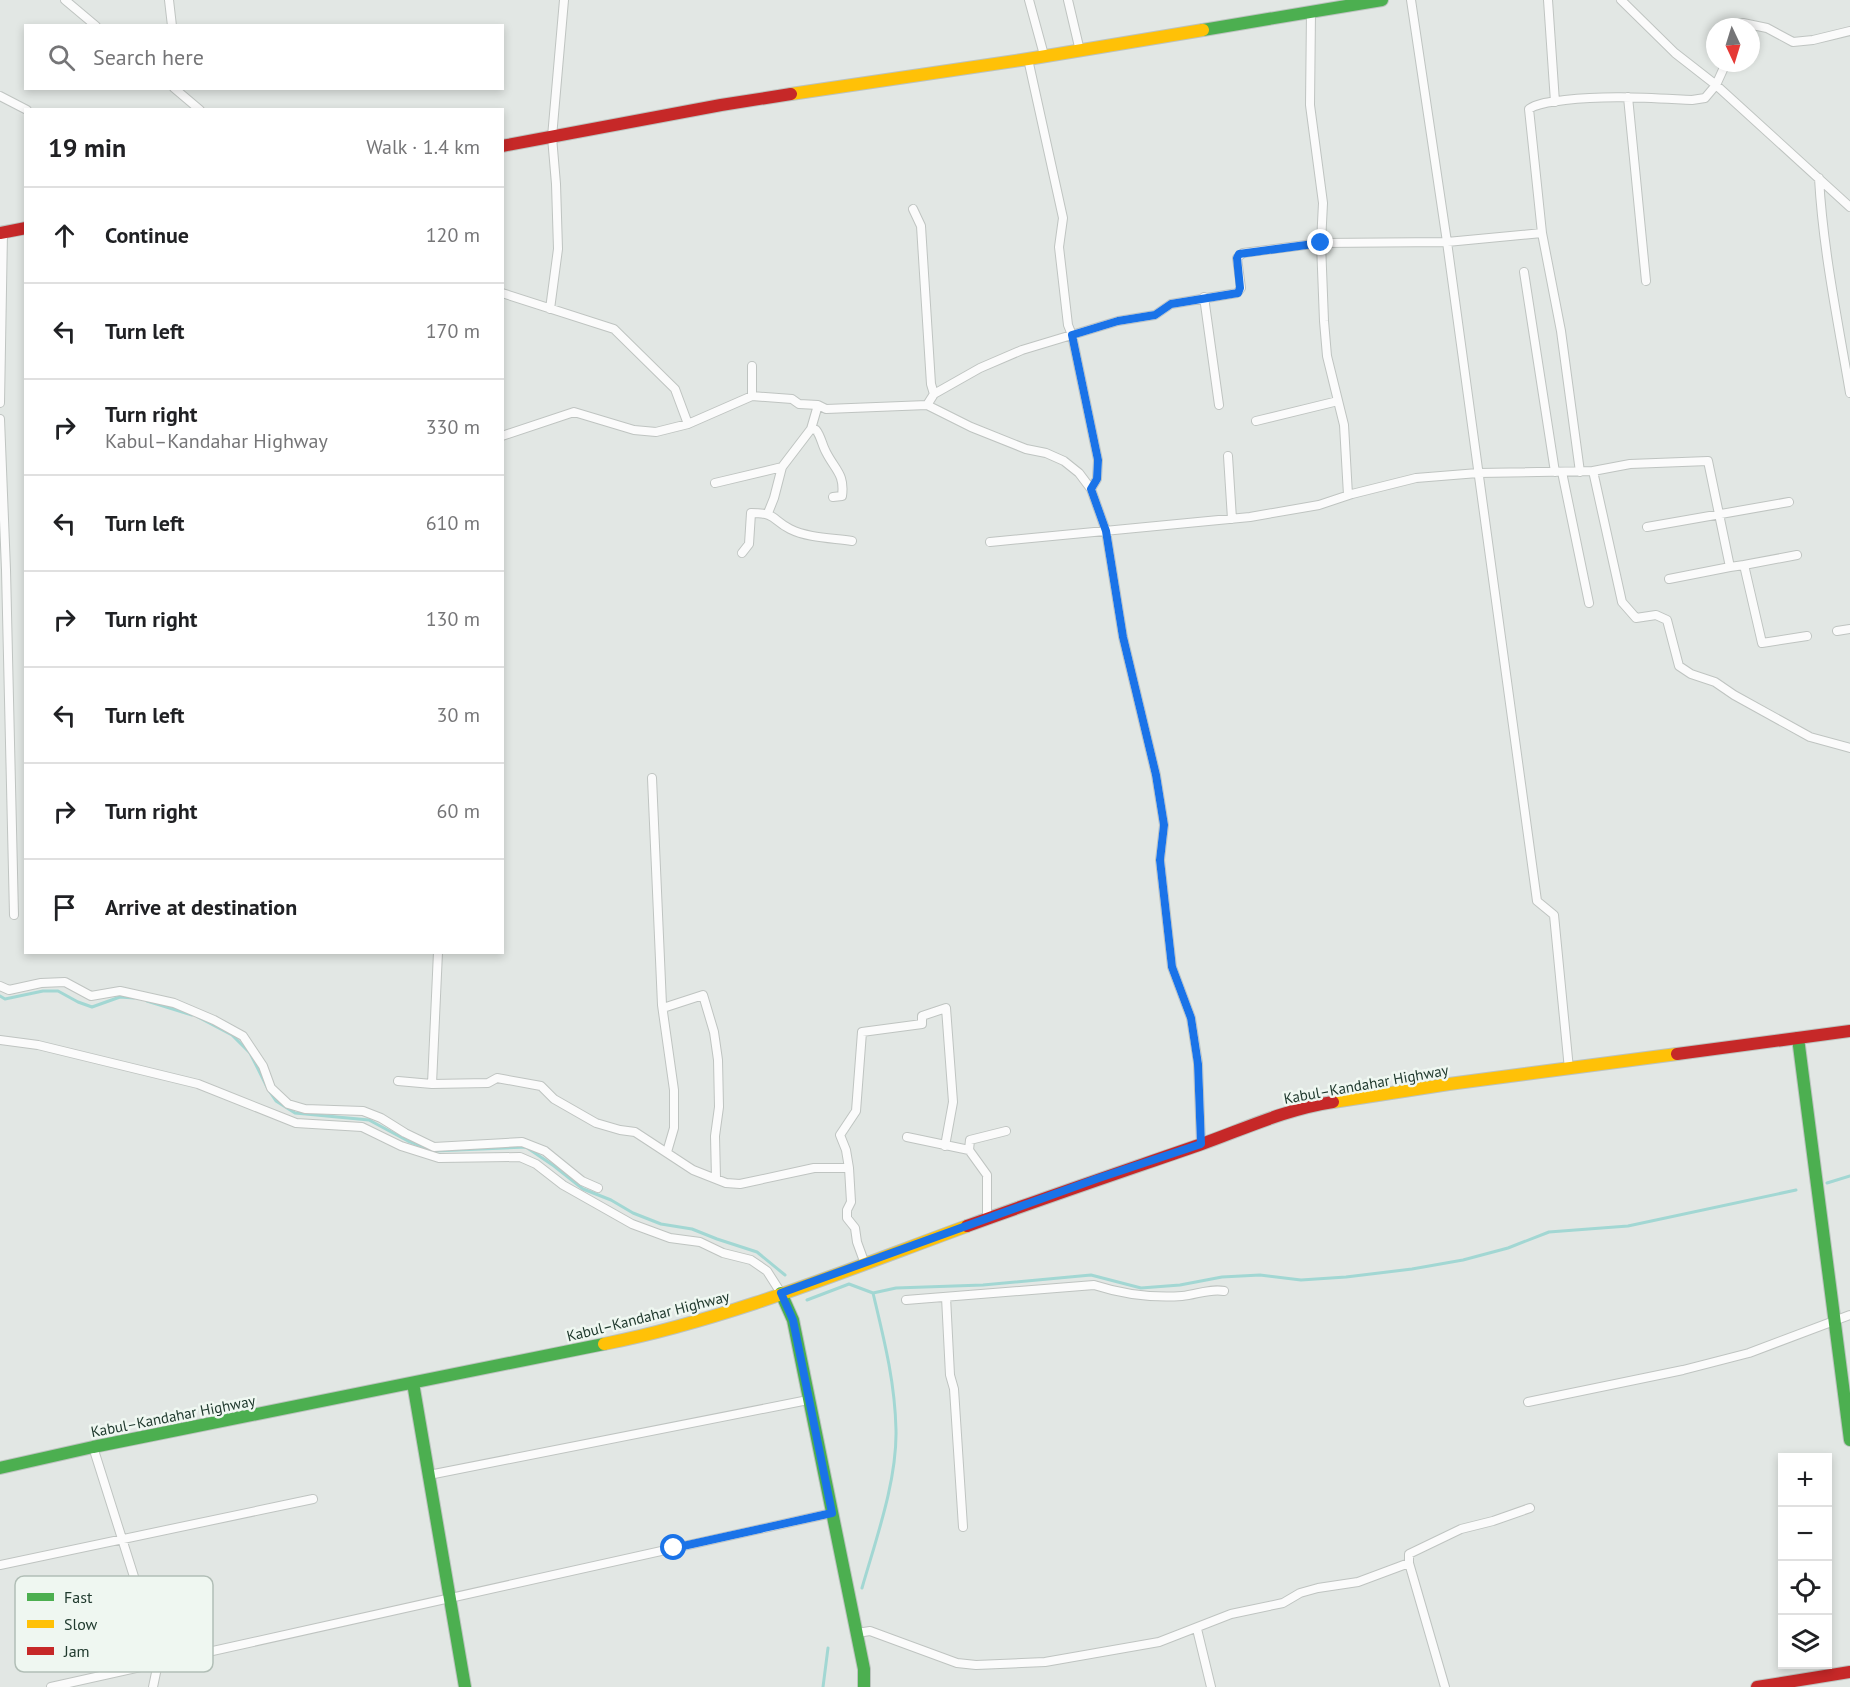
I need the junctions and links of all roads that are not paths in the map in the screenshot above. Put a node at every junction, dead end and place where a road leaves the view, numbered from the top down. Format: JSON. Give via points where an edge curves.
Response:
{"nodes":[{"id":1,"x":65,"y":0,"type":"edge"},
{"id":2,"x":169,"y":0,"type":"edge"},
{"id":3,"x":564,"y":0,"type":"edge"},
{"id":4,"x":1029,"y":0,"type":"edge"},
{"id":5,"x":1068,"y":0,"type":"edge"},
{"id":6,"x":1382,"y":0,"type":"edge"},
{"id":7,"x":1411,"y":0,"type":"edge"},
{"id":8,"x":1548,"y":0,"type":"edge"},
{"id":9,"x":1621,"y":0,"type":"edge"},
{"id":10,"x":1342,"y":3,"type":"edge"},
{"id":11,"x":1311,"y":12,"type":"junction"},
{"id":12,"x":94,"y":24,"type":"edge"},
{"id":13,"x":172,"y":24,"type":"edge"},
{"id":14,"x":1760,"y":27,"type":"edge"},
{"id":15,"x":1850,"y":30,"type":"edge"},
{"id":16,"x":1080,"y":51,"type":"junction"},
{"id":17,"x":1044,"y":55,"type":"junction"},
{"id":18,"x":1028,"y":59,"type":"junction"},
{"id":19,"x":1722,"y":72,"type":"edge"},
{"id":20,"x":1716,"y":85,"type":"junction"},
{"id":21,"x":176,"y":90,"type":"edge"},
{"id":22,"x":186,"y":90,"type":"edge"},
{"id":23,"x":0,"y":96,"type":"edge"},
{"id":24,"x":1628,"y":97,"type":"junction"},
{"id":25,"x":189,"y":100,"type":"junction"},
{"id":26,"x":1555,"y":102,"type":"junction"},
{"id":27,"x":24,"y":108,"type":"edge"},
{"id":28,"x":198,"y":108,"type":"edge"},
{"id":29,"x":552,"y":137,"type":"junction"},
{"id":30,"x":504,"y":146,"type":"edge"},
{"id":31,"x":1819,"y":178,"type":"junction"},
{"id":32,"x":1850,"y":207,"type":"edge"},
{"id":33,"x":913,"y":209,"type":"dead end"},
{"id":34,"x":24,"y":228,"type":"edge"},
{"id":35,"x":2,"y":232,"type":"edge"},
{"id":36,"x":1542,"y":232,"type":"junction"},
{"id":37,"x":1447,"y":242,"type":"junction"},
{"id":38,"x":1321,"y":243,"type":"junction"},
{"id":39,"x":1524,"y":272,"type":"dead end"},
{"id":40,"x":1646,"y":281,"type":"dead end"},
{"id":41,"x":504,"y":294,"type":"edge"},
{"id":42,"x":1204,"y":297,"type":"junction"},
{"id":43,"x":550,"y":309,"type":"junction"},
{"id":44,"x":1072,"y":335,"type":"junction"},
{"id":45,"x":752,"y":366,"type":"dead end"},
{"id":46,"x":1850,"y":393,"type":"edge"},
{"id":47,"x":934,"y":394,"type":"junction"},
{"id":48,"x":752,"y":396,"type":"junction"},
{"id":49,"x":1338,"y":401,"type":"junction"},
{"id":50,"x":0,"y":403,"type":"edge"},
{"id":51,"x":818,"y":405,"type":"junction"},
{"id":52,"x":927,"y":405,"type":"junction"},
{"id":53,"x":1219,"y":405,"type":"dead end"},
{"id":54,"x":0,"y":419,"type":"edge"},
{"id":55,"x":1256,"y":420,"type":"dead end"},
{"id":56,"x":688,"y":424,"type":"junction"},
{"id":57,"x":811,"y":429,"type":"junction"},
{"id":58,"x":504,"y":435,"type":"edge"},
{"id":59,"x":1227,"y":456,"type":"dead end"},
{"id":60,"x":782,"y":467,"type":"junction"},
{"id":61,"x":1593,"y":471,"type":"junction"},
{"id":62,"x":1559,"y":472,"type":"junction"},
{"id":63,"x":1580,"y":472,"type":"junction"},
{"id":64,"x":1478,"y":473,"type":"junction"},
{"id":65,"x":715,"y":483,"type":"dead end"},
{"id":66,"x":1091,"y":489,"type":"junction"},
{"id":67,"x":1348,"y":495,"type":"junction"},
{"id":68,"x":833,"y":497,"type":"dead end"},
{"id":69,"x":1788,"y":502,"type":"dead end"},
{"id":70,"x":768,"y":513,"type":"junction"},
{"id":71,"x":1719,"y":513,"type":"junction"},
{"id":72,"x":1232,"y":519,"type":"junction"},
{"id":73,"x":1647,"y":527,"type":"dead end"},
{"id":74,"x":1106,"y":531,"type":"junction"},
{"id":75,"x":852,"y":541,"type":"dead end"},
{"id":76,"x":990,"y":543,"type":"dead end"},
{"id":77,"x":742,"y":554,"type":"dead end"},
{"id":78,"x":1797,"y":555,"type":"dead end"},
{"id":79,"x":1744,"y":565,"type":"junction"},
{"id":80,"x":1730,"y":567,"type":"junction"},
{"id":81,"x":3,"y":570,"type":"edge"},
{"id":82,"x":1669,"y":579,"type":"dead end"},
{"id":83,"x":1589,"y":603,"type":"dead end"},
{"id":84,"x":1850,"y":629,"type":"edge"},
{"id":85,"x":1837,"y":631,"type":"dead end"},
{"id":86,"x":1807,"y":636,"type":"dead end"},
{"id":87,"x":1850,"y":748,"type":"edge"},
{"id":88,"x":652,"y":778,"type":"dead end"},
{"id":89,"x":14,"y":915,"type":"dead end"},
{"id":90,"x":438,"y":954,"type":"edge"},
{"id":91,"x":0,"y":986,"type":"edge"},
{"id":92,"x":663,"y":1008,"type":"junction"},
{"id":93,"x":1850,"y":1031,"type":"edge"},
{"id":94,"x":1798,"y":1038,"type":"junction"},
{"id":95,"x":0,"y":1040,"type":"edge"},
{"id":96,"x":1569,"y":1069,"type":"junction"},
{"id":97,"x":398,"y":1081,"type":"dead end"},
{"id":98,"x":432,"y":1084,"type":"junction"},
{"id":99,"x":1006,"y":1131,"type":"dead end"},
{"id":100,"x":907,"y":1137,"type":"dead end"},
{"id":101,"x":525,"y":1143,"type":"junction"},
{"id":102,"x":1201,"y":1144,"type":"junction"},
{"id":103,"x":945,"y":1146,"type":"junction"},
{"id":104,"x":434,"y":1147,"type":"junction"},
{"id":105,"x":969,"y":1150,"type":"junction"},
{"id":106,"x":666,"y":1152,"type":"junction"},
{"id":107,"x":433,"y":1157,"type":"junction"},
{"id":108,"x":525,"y":1159,"type":"junction"},
{"id":109,"x":849,"y":1168,"type":"junction"},
{"id":110,"x":716,"y":1178,"type":"junction"},
{"id":111,"x":598,"y":1188,"type":"dead end"},
{"id":112,"x":987,"y":1219,"type":"junction"},
{"id":113,"x":865,"y":1264,"type":"junction"},
{"id":114,"x":1224,"y":1291,"type":"dead end"},
{"id":115,"x":781,"y":1293,"type":"junction"},
{"id":116,"x":946,"y":1297,"type":"junction"},
{"id":117,"x":906,"y":1300,"type":"dead end"},
{"id":118,"x":1850,"y":1315,"type":"edge"},
{"id":119,"x":1835,"y":1319,"type":"junction"},
{"id":120,"x":413,"y":1383,"type":"junction"},
{"id":121,"x":808,"y":1400,"type":"junction"},
{"id":122,"x":1528,"y":1402,"type":"dead end"},
{"id":123,"x":1850,"y":1440,"type":"edge"},
{"id":124,"x":93,"y":1448,"type":"junction"},
{"id":125,"x":0,"y":1468,"type":"edge"},
{"id":126,"x":429,"y":1475,"type":"junction"},
{"id":127,"x":313,"y":1499,"type":"dead end"},
{"id":128,"x":1530,"y":1508,"type":"dead end"},
{"id":129,"x":832,"y":1513,"type":"junction"},
{"id":130,"x":963,"y":1527,"type":"dead end"},
{"id":131,"x":122,"y":1538,"type":"junction"},
{"id":132,"x":1409,"y":1563,"type":"junction"},
{"id":133,"x":0,"y":1565,"type":"edge"},
{"id":134,"x":134,"y":1576,"type":"edge"},
{"id":135,"x":450,"y":1599,"type":"junction"},
{"id":136,"x":1197,"y":1629,"type":"junction"},
{"id":137,"x":857,"y":1633,"type":"junction"},
{"id":138,"x":213,"y":1651,"type":"edge"},
{"id":139,"x":118,"y":1672,"type":"edge"},
{"id":140,"x":156,"y":1672,"type":"edge"},
{"id":141,"x":1850,"y":1672,"type":"edge"},
{"id":142,"x":51,"y":1687,"type":"edge"},
{"id":143,"x":153,"y":1687,"type":"edge"},
{"id":144,"x":465,"y":1687,"type":"edge"},
{"id":145,"x":864,"y":1687,"type":"edge"},
{"id":146,"x":1211,"y":1687,"type":"edge"},
{"id":147,"x":1444,"y":1687,"type":"edge"},
{"id":148,"x":1757,"y":1687,"type":"edge"}],
"edges":[{"from":1,"to":12,"type":"street"},
{"from":2,"to":13,"type":"street"},
{"from":3,"to":29,"type":"street"},
{"from":4,"to":17,"type":"street"},
{"from":5,"to":16,"type":"street"},
{"from":6,"to":10,"type":"main road"},
{"from":7,"to":37,"type":"street"},
{"from":8,"to":26,"type":"street"},
{"from":9,"to":20,"type":"street","via":[[1675,53]]},
{"from":10,"to":11,"type":"main road"},
{"from":11,"to":16,"type":"main road"},
{"from":11,"to":38,"type":"street","via":[[1311,105],[1323,203]]},
{"from":14,"to":15,"type":"street","via":[[1793,42]]},
{"from":16,"to":17,"type":"main road"},
{"from":17,"to":18,"type":"main road"},
{"from":18,"to":29,"type":"main road","via":[[721,105]]},
{"from":18,"to":44,"type":"street","via":[[1063,218],[1059,247]]},
{"from":19,"to":20,"type":"street"},
{"from":20,"to":24,"type":"street","via":[[1705,98],[1692,100]]},
{"from":20,"to":31,"type":"street"},
{"from":21,"to":25,"type":"street"},
{"from":22,"to":25,"type":"street"},
{"from":23,"to":27,"type":"street"},
{"from":24,"to":26,"type":"street"},
{"from":24,"to":40,"type":"street"},
{"from":25,"to":28,"type":"street"},
{"from":26,"to":36,"type":"street","via":[[1533,106],[1529,114]]},
{"from":29,"to":30,"type":"main road"},
{"from":29,"to":43,"type":"street","via":[[558,249]]},
{"from":31,"to":32,"type":"street"},
{"from":31,"to":46,"type":"street"},
{"from":33,"to":47,"type":"street","via":[[921,226]]},
{"from":34,"to":35,"type":"main road"},
{"from":35,"to":50,"type":"street"},
{"from":36,"to":37,"type":"street"},
{"from":36,"to":63,"type":"street","via":[[1562,331]]},
{"from":37,"to":38,"type":"street"},
{"from":37,"to":64,"type":"street"},
{"from":38,"to":42,"type":"street","via":[[1239,254],[1240,291]]},
{"from":38,"to":49,"type":"street","via":[[1327,356]]},
{"from":39,"to":62,"type":"street"},
{"from":41,"to":43,"type":"street"},
{"from":42,"to":44,"type":"street","via":[[1171,304],[1155,315]]},
{"from":42,"to":53,"type":"street"},
{"from":43,"to":56,"type":"street","via":[[614,329],[675,389]]},
{"from":44,"to":47,"type":"street","via":[[1022,350]]},
{"from":44,"to":66,"type":"street","via":[[1098,460],[1097,479]]},
{"from":45,"to":48,"type":"street"},
{"from":47,"to":52,"type":"street"},
{"from":48,"to":51,"type":"street"},
{"from":48,"to":56,"type":"street"},
{"from":49,"to":55,"type":"street"},
{"from":49,"to":67,"type":"street","via":[[1344,425]]},
{"from":51,"to":52,"type":"street","via":[[826,409]]},
{"from":51,"to":57,"type":"street"},
{"from":52,"to":66,"type":"street","via":[[971,427],[1064,460]]},
{"from":54,"to":81,"type":"street"},
{"from":56,"to":58,"type":"street","via":[[656,432],[634,430],[574,412]]},
{"from":57,"to":60,"type":"street"},
{"from":57,"to":68,"type":"street","via":[[819,434],[827,455],[841,474],[842,496]]},
{"from":59,"to":72,"type":"street"},
{"from":60,"to":65,"type":"street"},
{"from":60,"to":70,"type":"street"},
{"from":61,"to":63,"type":"street"},
{"from":61,"to":71,"type":"street","via":[[1630,464],[1708,461]]},
{"from":61,"to":87,"type":"street","via":[[1622,602],[1636,618],[1656,615],[1667,620],[1679,666],[1715,682],[1810,737]]},
{"from":62,"to":63,"type":"street"},
{"from":62,"to":64,"type":"street"},
{"from":62,"to":83,"type":"street"},
{"from":64,"to":67,"type":"street","via":[[1416,478]]},
{"from":64,"to":96,"type":"street","via":[[1537,901],[1554,915]]},
{"from":66,"to":74,"type":"street"},
{"from":67,"to":72,"type":"street","via":[[1319,505]]},
{"from":69,"to":71,"type":"street"},
{"from":70,"to":75,"type":"street","via":[[790,529]]},
{"from":70,"to":77,"type":"street","via":[[751,513],[749,544]]},
{"from":71,"to":73,"type":"street"},
{"from":71,"to":80,"type":"street"},
{"from":72,"to":74,"type":"street"},
{"from":74,"to":76,"type":"street"},
{"from":74,"to":102,"type":"street","via":[[1123,637],[1164,825],[1161,871],[1172,967],[1191,1018],[1198,1064]]},
{"from":78,"to":79,"type":"street"},
{"from":79,"to":80,"type":"street"},
{"from":79,"to":86,"type":"street","via":[[1762,644]]},
{"from":80,"to":82,"type":"street"},
{"from":81,"to":89,"type":"street"},
{"from":84,"to":85,"type":"street"},
{"from":88,"to":92,"type":"street"},
{"from":90,"to":98,"type":"street"},
{"from":91,"to":104,"type":"street","via":[[9,990],[65,982],[92,996],[120,991],[174,1003],[243,1036],[263,1066],[271,1088],[288,1104],[305,1109],[363,1111]]},
{"from":92,"to":106,"type":"street","via":[[674,1090],[674,1128]]},
{"from":92,"to":110,"type":"street","via":[[703,995],[718,1060]]},
{"from":93,"to":94,"type":"main road","name":"Kabul–Kandahar Highway"},
{"from":94,"to":96,"type":"main road","name":"Kabul–Kandahar Highway"},
{"from":94,"to":119,"type":"main road"},
{"from":95,"to":107,"type":"street","via":[[38,1045],[198,1084],[296,1123],[362,1127]]},
{"from":96,"to":102,"type":"main road","name":"Kabul–Kandahar Highway","via":[[1324,1103],[1276,1115]]},
{"from":97,"to":98,"type":"street"},
{"from":98,"to":106,"type":"street","via":[[488,1083],[496,1078],[541,1086],[554,1099],[596,1123],[635,1132]]},
{"from":99,"to":105,"type":"street","via":[[970,1140]]},
{"from":100,"to":103,"type":"street"},
{"from":101,"to":104,"type":"street"},
{"from":101,"to":108,"type":"street"},
{"from":101,"to":111,"type":"street","via":[[545,1151],[582,1182]]},
{"from":102,"to":112,"type":"main road","name":"Kabul–Kandahar Highway"},
{"from":103,"to":105,"type":"street"},
{"from":103,"to":109,"type":"street","via":[[952,1102],[946,1008],[922,1016],[922,1024],[862,1032],[856,1111],[840,1135]]},
{"from":104,"to":107,"type":"street"},
{"from":105,"to":112,"type":"street","via":[[987,1175]]},
{"from":106,"to":110,"type":"street","via":[[693,1170]]},
{"from":107,"to":108,"type":"street"},
{"from":108,"to":115,"type":"street","via":[[632,1224],[751,1260],[767,1271]]},
{"from":109,"to":110,"type":"street","via":[[814,1168],[740,1184]]},
{"from":109,"to":113,"type":"street","via":[[851,1202],[847,1218],[855,1228]]},
{"from":112,"to":113,"type":"main road","name":"Kabul–Kandahar Highway"},
{"from":113,"to":115,"type":"main road","name":"Kabul–Kandahar Highway"},
{"from":114,"to":116,"type":"street","via":[[1166,1296],[1113,1291],[1094,1285]]},
{"from":115,"to":120,"type":"main road","name":"Kabul–Kandahar Highway","via":[[648,1335]]},
{"from":115,"to":121,"type":"main road","via":[[793,1320]]},
{"from":116,"to":117,"type":"street"},
{"from":116,"to":130,"type":"street"},
{"from":118,"to":119,"type":"street"},
{"from":119,"to":122,"type":"street","via":[[1738,1356]]},
{"from":119,"to":123,"type":"main road"},
{"from":120,"to":124,"type":"main road","name":"Kabul–Kandahar Highway"},
{"from":120,"to":126,"type":"main road"},
{"from":121,"to":126,"type":"street"},
{"from":121,"to":129,"type":"main road"},
{"from":124,"to":125,"type":"main road","name":"Kabul–Kandahar Highway"},
{"from":124,"to":131,"type":"street"},
{"from":126,"to":135,"type":"main road"},
{"from":127,"to":131,"type":"street"},
{"from":128,"to":132,"type":"street","via":[[1461,1529],[1409,1554]]},
{"from":129,"to":135,"type":"street"},
{"from":129,"to":137,"type":"main road"},
{"from":131,"to":133,"type":"street"},
{"from":131,"to":134,"type":"street"},
{"from":132,"to":136,"type":"street","via":[[1358,1582],[1318,1587],[1283,1603],[1231,1614]]},
{"from":132,"to":147,"type":"street"},
{"from":135,"to":138,"type":"street"},
{"from":135,"to":144,"type":"main road"},
{"from":136,"to":137,"type":"street","via":[[1159,1642],[1093,1655],[976,1665],[957,1663],[870,1632]]},
{"from":136,"to":146,"type":"street"},
{"from":137,"to":145,"type":"main road"},
{"from":139,"to":142,"type":"street"},
{"from":140,"to":143,"type":"street"},
{"from":141,"to":148,"type":"main road"}]}
